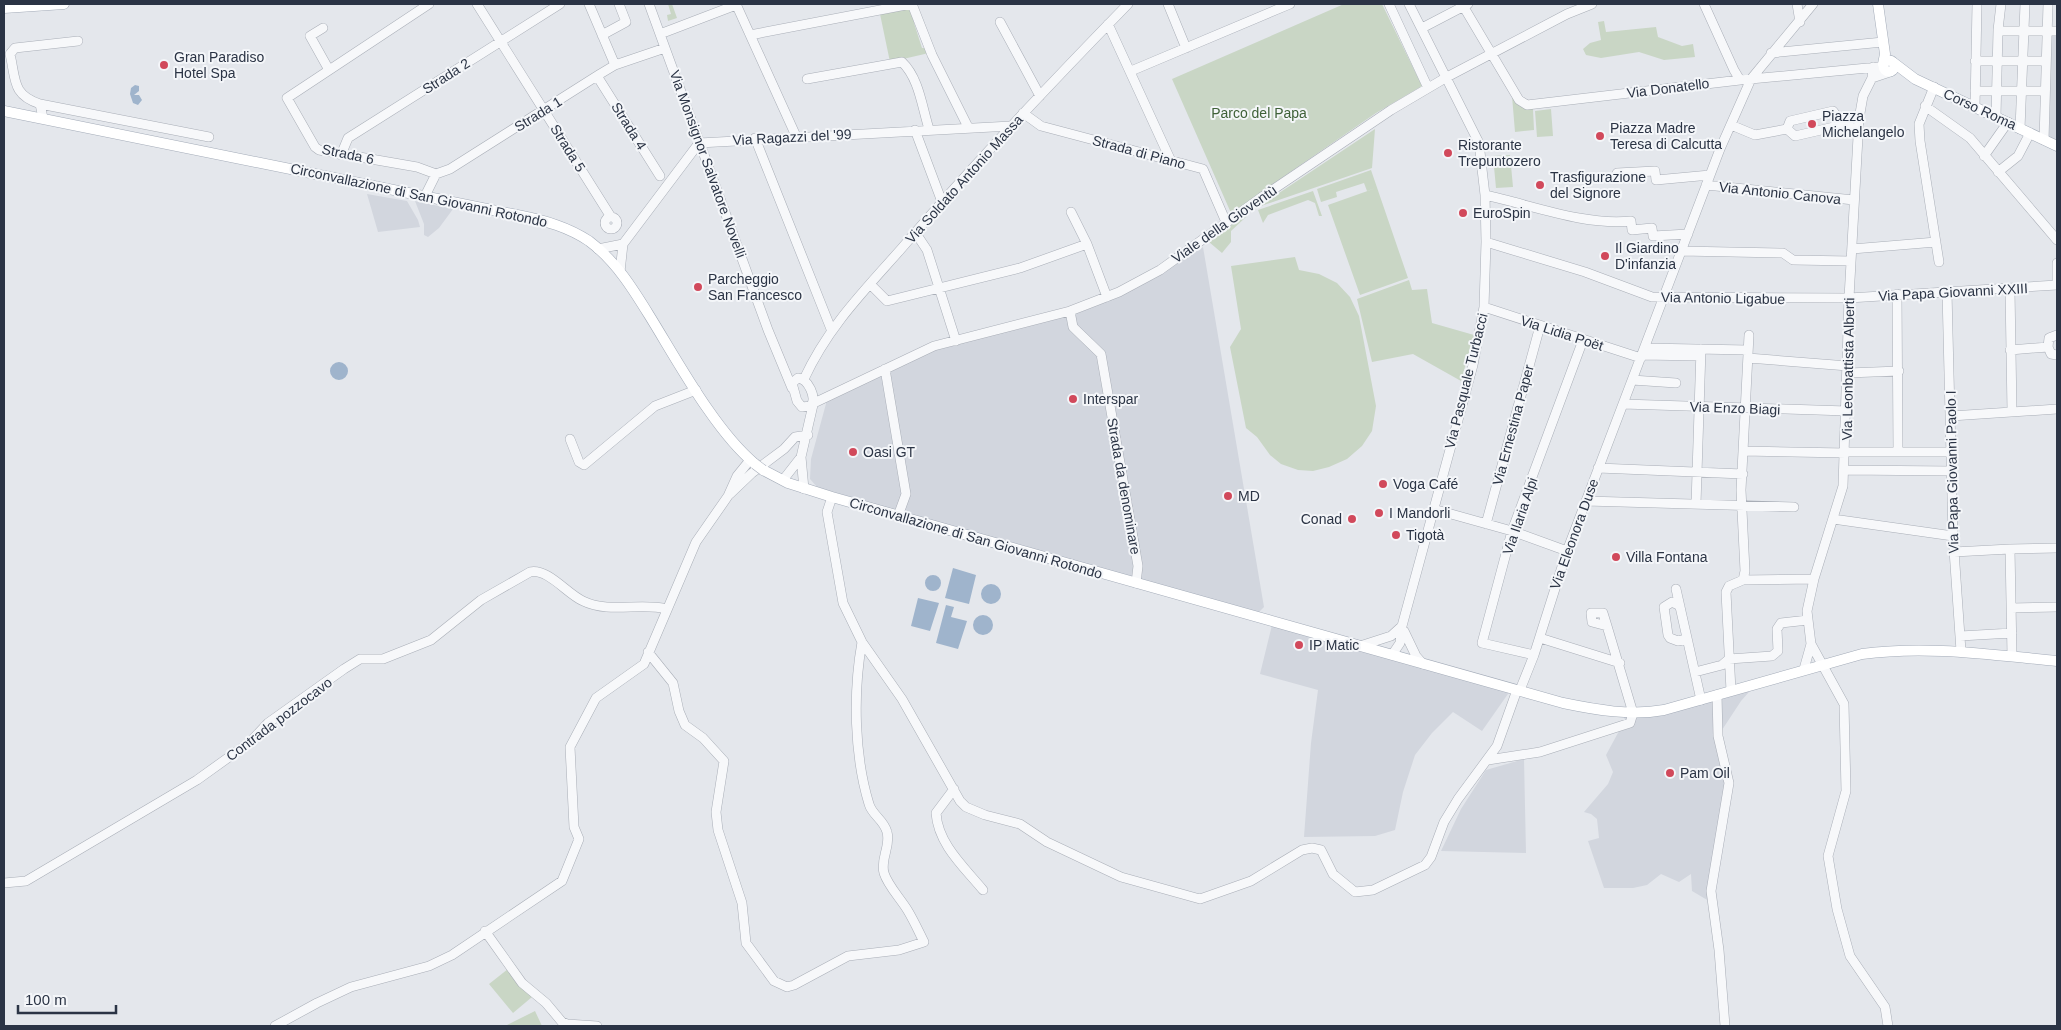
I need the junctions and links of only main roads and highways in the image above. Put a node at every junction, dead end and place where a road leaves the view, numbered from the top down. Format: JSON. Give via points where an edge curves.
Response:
{"nodes":[{"id":1,"x":64,"y":4,"type":"edge"},
{"id":2,"x":1878,"y":4,"type":"edge"},
{"id":3,"x":30,"y":5,"type":"edge"},
{"id":4,"x":4,"y":8,"type":"edge"},
{"id":5,"x":4,"y":111,"type":"edge"},
{"id":6,"x":2057,"y":146,"type":"edge"},
{"id":7,"x":2057,"y":661,"type":"edge"}],
"edges":[{"from":1,"to":3,"type":"main road"},
{"from":2,"to":6,"type":"main road","name":"Corso Roma","via":[[1890,68]]},
{"from":3,"to":4,"type":"main road"},
{"from":5,"to":7,"type":"main road","name":"Circonvallazione di San Giovanni Rotondo","via":[[551,222],[570,230],[598,249],[620,272],[737,447],[756,465],[783,480],[898,516],[1519,690],[1593,709],[1633,713],[1701,700],[1822,664],[1889,650],[1921,649]]}]}
